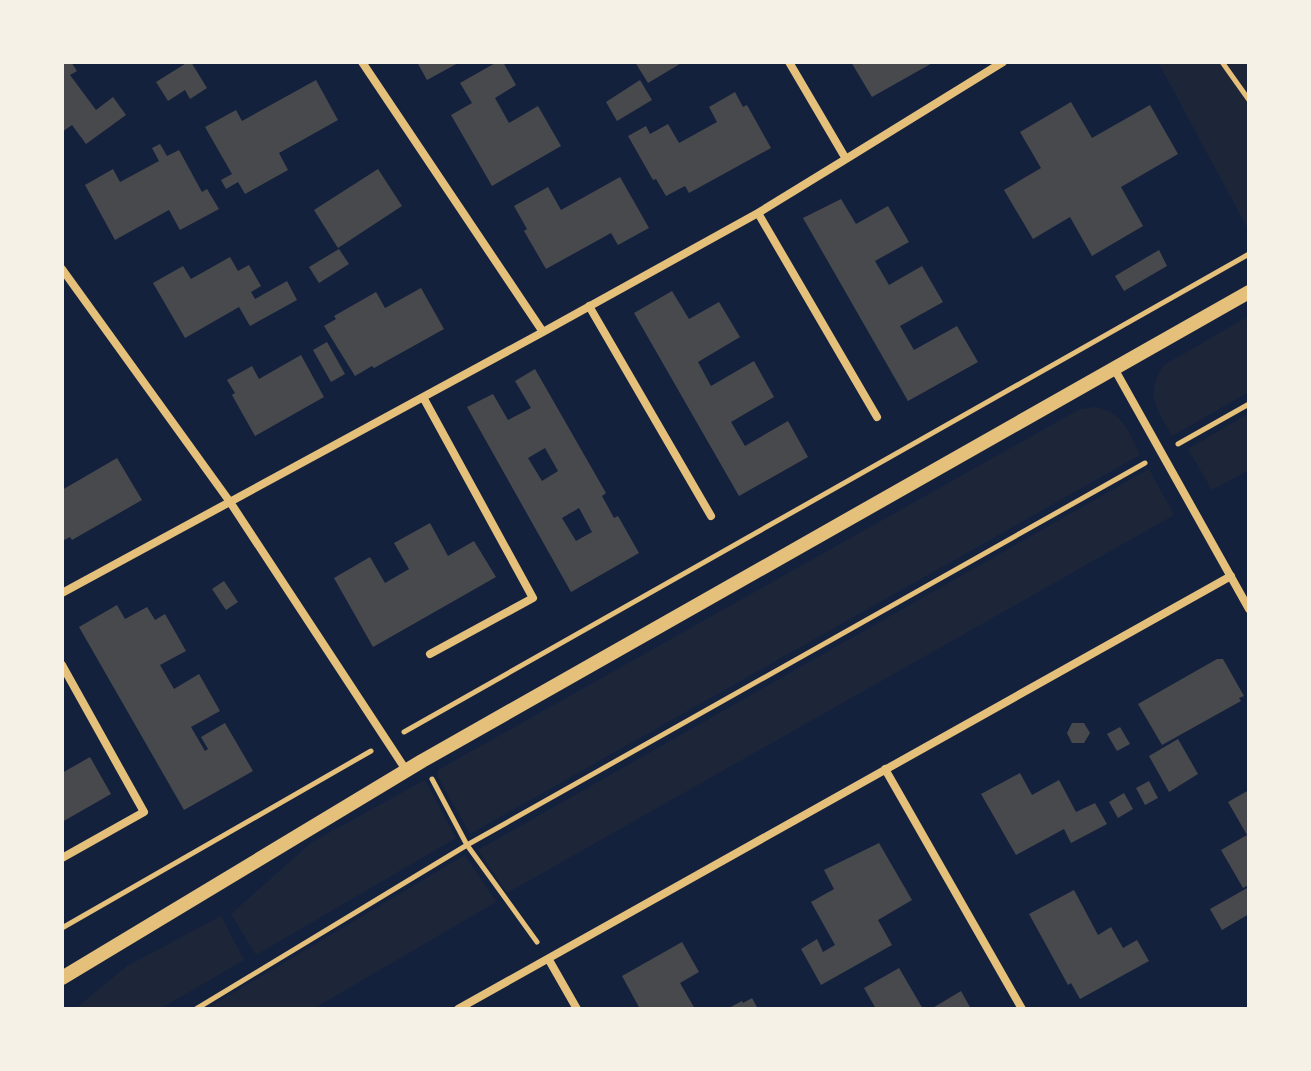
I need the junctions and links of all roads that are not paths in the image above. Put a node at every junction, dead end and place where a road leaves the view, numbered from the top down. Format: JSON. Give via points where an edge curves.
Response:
{"nodes":[{"id":1,"x":362,"y":62,"type":"edge"},
{"id":2,"x":789,"y":62,"type":"edge"},
{"id":3,"x":1003,"y":62,"type":"edge"},
{"id":4,"x":846,"y":159,"type":"junction"},
{"id":5,"x":758,"y":213,"type":"junction"},
{"id":6,"x":62,"y":269,"type":"edge"},
{"id":7,"x":1249,"y":292,"type":"edge"},
{"id":8,"x":589,"y":306,"type":"junction"},
{"id":9,"x":543,"y":332,"type":"junction"},
{"id":10,"x":1115,"y":370,"type":"junction"},
{"id":11,"x":423,"y":397,"type":"junction"},
{"id":12,"x":877,"y":417,"type":"dead end"},
{"id":13,"x":230,"y":502,"type":"junction"},
{"id":14,"x":711,"y":516,"type":"dead end"},
{"id":15,"x":1231,"y":576,"type":"junction"},
{"id":16,"x":62,"y":593,"type":"edge"},
{"id":17,"x":1249,"y":609,"type":"edge"},
{"id":18,"x":430,"y":654,"type":"dead end"},
{"id":19,"x":62,"y":665,"type":"edge"},
{"id":20,"x":885,"y":769,"type":"junction"},
{"id":21,"x":406,"y":770,"type":"junction"},
{"id":22,"x":62,"y":858,"type":"edge"},
{"id":23,"x":549,"y":960,"type":"junction"},
{"id":24,"x":62,"y":978,"type":"edge"},
{"id":25,"x":458,"y":1009,"type":"edge"},
{"id":26,"x":577,"y":1009,"type":"edge"},
{"id":27,"x":1022,"y":1009,"type":"edge"}],
"edges":[{"from":1,"to":9,"type":"street"},
{"from":2,"to":4,"type":"street"},
{"from":3,"to":4,"type":"street"},
{"from":4,"to":5,"type":"street"},
{"from":5,"to":8,"type":"street"},
{"from":5,"to":12,"type":"street"},
{"from":6,"to":13,"type":"street"},
{"from":7,"to":10,"type":"street"},
{"from":8,"to":9,"type":"street"},
{"from":8,"to":14,"type":"street"},
{"from":9,"to":11,"type":"street"},
{"from":10,"to":15,"type":"street"},
{"from":10,"to":21,"type":"street"},
{"from":11,"to":13,"type":"street"},
{"from":11,"to":18,"type":"street","via":[[533,598]]},
{"from":13,"to":16,"type":"street"},
{"from":13,"to":21,"type":"street"},
{"from":15,"to":17,"type":"street"},
{"from":15,"to":20,"type":"street"},
{"from":19,"to":22,"type":"street","via":[[144,812]]},
{"from":20,"to":23,"type":"street"},
{"from":20,"to":27,"type":"street"},
{"from":21,"to":24,"type":"street"},
{"from":23,"to":25,"type":"street"},
{"from":23,"to":26,"type":"street"}]}
